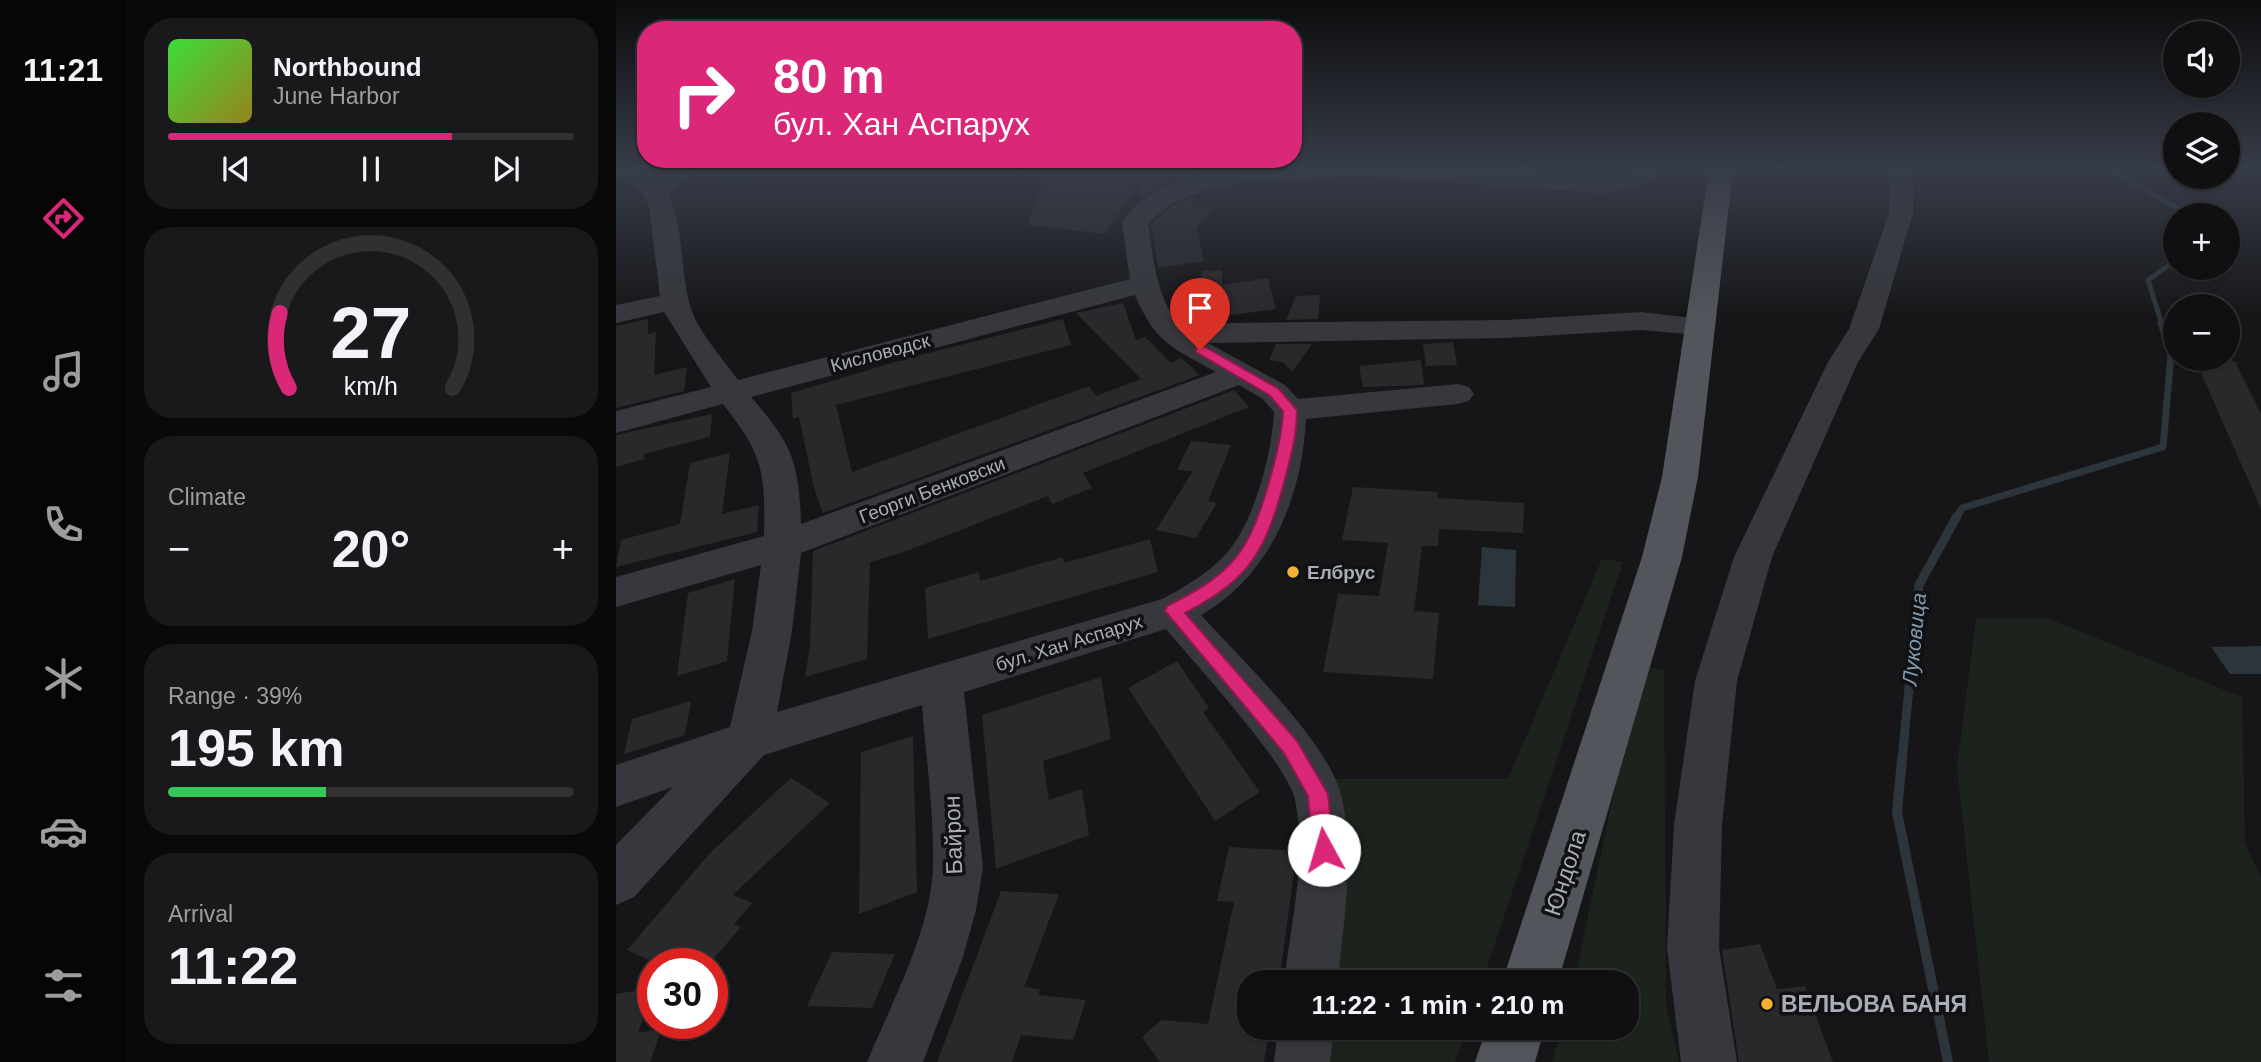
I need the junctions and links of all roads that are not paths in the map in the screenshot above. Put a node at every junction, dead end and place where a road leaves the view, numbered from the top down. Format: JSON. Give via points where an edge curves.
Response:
{"nodes":[{"id":1,"x":663,"y":219,"type":"edge"},
{"id":2,"x":1137,"y":219,"type":"edge"},
{"id":3,"x":1714,"y":219,"type":"edge"},
{"id":4,"x":1898,"y":219,"type":"edge"},
{"id":5,"x":1144,"y":284,"type":"junction"},
{"id":6,"x":673,"y":301,"type":"junction"},
{"id":7,"x":616,"y":314,"type":"edge"},
{"id":8,"x":1699,"y":326,"type":"junction"},
{"id":9,"x":1175,"y":337,"type":"junction"},
{"id":10,"x":1242,"y":373,"type":"junction"},
{"id":11,"x":730,"y":392,"type":"junction"},
{"id":12,"x":1458,"y":394,"type":"dead end"},
{"id":13,"x":1290,"y":410,"type":"junction"},
{"id":14,"x":616,"y":422,"type":"edge"},
{"id":15,"x":783,"y":545,"type":"junction"},
{"id":16,"x":616,"y":592,"type":"edge"},
{"id":17,"x":1174,"y":611,"type":"junction"},
{"id":18,"x":942,"y":682,"type":"junction"},
{"id":19,"x":749,"y":740,"type":"junction"},
{"id":20,"x":616,"y":786,"type":"edge"},
{"id":21,"x":616,"y":880,"type":"edge"},
{"id":22,"x":1312,"y":970,"type":"edge"},
{"id":23,"x":1534,"y":970,"type":"edge"},
{"id":24,"x":1305,"y":1040,"type":"edge"},
{"id":25,"x":1512,"y":1040,"type":"edge"},
{"id":26,"x":895,"y":1062,"type":"edge"},
{"id":27,"x":1303,"y":1062,"type":"edge"},
{"id":28,"x":1505,"y":1062,"type":"edge"},
{"id":29,"x":1709,"y":1062,"type":"edge"}],
"edges":[{"from":1,"to":6,"type":"street"},
{"from":2,"to":5,"type":"street"},
{"from":3,"to":8,"type":"main road","name":"Юндола"},
{"from":4,"to":29,"type":"street","via":[[1864,329],[1843,362],[1754,557],[1716,681],[1698,825],[1693,948]]},
{"from":5,"to":9,"type":"street","via":[[1160,320]]},
{"from":5,"to":11,"type":"street","name":"Кисловодск"},
{"from":6,"to":7,"type":"street"},
{"from":6,"to":11,"type":"street"},
{"from":8,"to":9,"type":"street","via":[[1640,320],[1506,330],[1229,332]]},
{"from":8,"to":23,"type":"main road","name":"Юндола","via":[[1680,477],[1665,544]]},
{"from":9,"to":10,"type":"street"},
{"from":10,"to":13,"type":"street","via":[[1274,392]]},
{"from":10,"to":15,"type":"street","name":"Георги Бенковски"},
{"from":11,"to":14,"type":"street","name":"Кисловодск"},
{"from":11,"to":15,"type":"street","via":[[773,450],[782,478]]},
{"from":12,"to":13,"type":"street"},
{"from":13,"to":17,"type":"street","name":"бул. Хан Аспарух","via":[[1290,434],[1255,546],[1212,591]]},
{"from":15,"to":16,"type":"street","name":"Георги Бенковски"},
{"from":15,"to":19,"type":"street","via":[[772,631]]},
{"from":17,"to":18,"type":"street","name":"бул. Хан Аспарух"},
{"from":17,"to":22,"type":"street","via":[[1291,747],[1318,794],[1324,850]]},
{"from":18,"to":19,"type":"street","name":"бул. Хан Аспарух"},
{"from":18,"to":26,"type":"street","name":"Байрон","via":[[958,867],[937,957]]},
{"from":19,"to":20,"type":"street"},
{"from":19,"to":21,"type":"street","name":"бул. Хан Аспарух"},
{"from":24,"to":27,"type":"street"},
{"from":25,"to":28,"type":"main road"}]}
